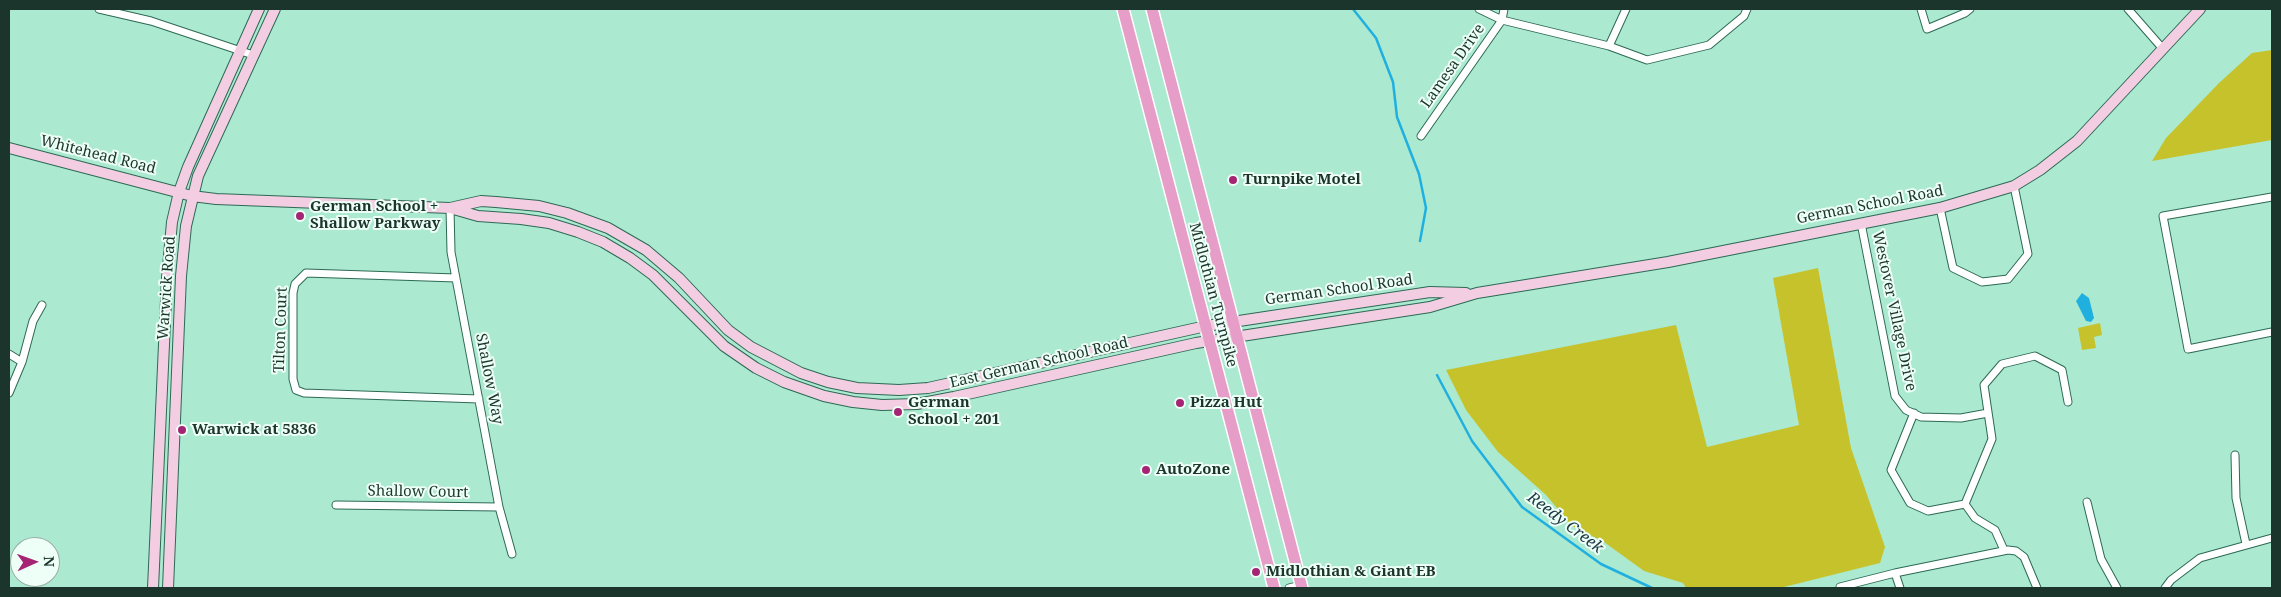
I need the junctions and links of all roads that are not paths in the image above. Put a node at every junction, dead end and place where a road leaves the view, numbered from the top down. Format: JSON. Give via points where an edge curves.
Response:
{"nodes":[{"id":1,"x":99,"y":9,"type":"edge"},
{"id":2,"x":259,"y":9,"type":"edge"},
{"id":3,"x":275,"y":9,"type":"edge"},
{"id":4,"x":1123,"y":9,"type":"edge"},
{"id":5,"x":1152,"y":9,"type":"edge"},
{"id":6,"x":1479,"y":9,"type":"edge"},
{"id":7,"x":1504,"y":9,"type":"edge"},
{"id":8,"x":1626,"y":9,"type":"edge"},
{"id":9,"x":1747,"y":9,"type":"edge"},
{"id":10,"x":1921,"y":9,"type":"edge"},
{"id":11,"x":1970,"y":9,"type":"edge"},
{"id":12,"x":2128,"y":9,"type":"edge"},
{"id":13,"x":2200,"y":9,"type":"edge"},
{"id":14,"x":1502,"y":20,"type":"junction"},
{"id":15,"x":1609,"y":46,"type":"junction"},
{"id":16,"x":2163,"y":49,"type":"junction"},
{"id":17,"x":239,"y":52,"type":"junction"},
{"id":18,"x":253,"y":55,"type":"junction"},
{"id":19,"x":1421,"y":136,"type":"dead end"},
{"id":20,"x":9,"y":148,"type":"edge"},
{"id":21,"x":2014,"y":186,"type":"junction"},
{"id":22,"x":179,"y":192,"type":"junction"},
{"id":23,"x":192,"y":196,"type":"junction"},
{"id":24,"x":2272,"y":197,"type":"edge"},
{"id":25,"x":450,"y":208,"type":"junction"},
{"id":26,"x":1940,"y":208,"type":"junction"},
{"id":27,"x":1860,"y":222,"type":"junction"},
{"id":28,"x":456,"y":278,"type":"junction"},
{"id":29,"x":1477,"y":293,"type":"junction"},
{"id":30,"x":42,"y":305,"type":"dead end"},
{"id":31,"x":1233,"y":322,"type":"junction"},
{"id":32,"x":1206,"y":326,"type":"junction"},
{"id":33,"x":2272,"y":332,"type":"edge"},
{"id":34,"x":1237,"y":336,"type":"junction"},
{"id":35,"x":1210,"y":341,"type":"junction"},
{"id":36,"x":9,"y":354,"type":"edge"},
{"id":37,"x":22,"y":362,"type":"junction"},
{"id":38,"x":970,"y":379,"type":"junction"},
{"id":39,"x":9,"y":393,"type":"edge"},
{"id":40,"x":973,"y":393,"type":"junction"},
{"id":41,"x":479,"y":399,"type":"junction"},
{"id":42,"x":2068,"y":402,"type":"dead end"},
{"id":43,"x":1914,"y":413,"type":"junction"},
{"id":44,"x":1988,"y":413,"type":"junction"},
{"id":45,"x":2235,"y":455,"type":"dead end"},
{"id":46,"x":2087,"y":502,"type":"dead end"},
{"id":47,"x":1965,"y":504,"type":"junction"},
{"id":48,"x":336,"y":505,"type":"dead end"},
{"id":49,"x":499,"y":507,"type":"junction"},
{"id":50,"x":2272,"y":538,"type":"edge"},
{"id":51,"x":2246,"y":544,"type":"junction"},
{"id":52,"x":2004,"y":550,"type":"junction"},
{"id":53,"x":512,"y":554,"type":"dead end"},
{"id":54,"x":1895,"y":573,"type":"junction"},
{"id":55,"x":1301,"y":587,"type":"edge"},
{"id":56,"x":1840,"y":587,"type":"edge"},
{"id":57,"x":153,"y":588,"type":"edge"},
{"id":58,"x":168,"y":588,"type":"edge"},
{"id":59,"x":1274,"y":588,"type":"edge"},
{"id":60,"x":1289,"y":588,"type":"edge"},
{"id":61,"x":1900,"y":588,"type":"edge"},
{"id":62,"x":2037,"y":588,"type":"edge"},
{"id":63,"x":2117,"y":588,"type":"edge"},
{"id":64,"x":2165,"y":588,"type":"edge"}],
"edges":[{"from":1,"to":17,"type":"street","via":[[151,20]]},
{"from":2,"to":17,"type":"street","name":"Warwick Road"},
{"from":3,"to":18,"type":"street","name":"Warwick Road"},
{"from":4,"to":32,"type":"main road","name":"Midlothian Turnpike"},
{"from":5,"to":31,"type":"main road","name":"Midlothian Turnpike"},
{"from":6,"to":14,"type":"street"},
{"from":7,"to":14,"type":"street","name":"Lamesa Drive"},
{"from":8,"to":15,"type":"street"},
{"from":9,"to":15,"type":"street","via":[[1744,16],[1709,45],[1647,60]]},
{"from":10,"to":11,"type":"street","via":[[1927,29]]},
{"from":12,"to":16,"type":"street"},
{"from":13,"to":16,"type":"street","name":"German School Road"},
{"from":14,"to":15,"type":"street"},
{"from":14,"to":19,"type":"street","name":"Lamesa Drive"},
{"from":16,"to":21,"type":"street","name":"German School Road","via":[[2077,141]]},
{"from":17,"to":18,"type":"street"},
{"from":17,"to":22,"type":"street","name":"Warwick Road"},
{"from":18,"to":23,"type":"street","name":"Warwick Road"},
{"from":20,"to":22,"type":"street","name":"Whitehead Road"},
{"from":21,"to":26,"type":"street","name":"German School Road"},
{"from":21,"to":26,"type":"street","via":[[2028,254],[2008,278],[1982,282],[1953,268]]},
{"from":22,"to":23,"type":"street","name":"East German School Road"},
{"from":22,"to":57,"type":"street","name":"Warwick Road","via":[[172,222],[167,278]]},
{"from":23,"to":25,"type":"street","name":"East German School Road","via":[[235,201]]},
{"from":23,"to":58,"type":"street","name":"Warwick Road","via":[[181,276]]},
{"from":24,"to":33,"type":"street","via":[[2163,216],[2188,350]]},
{"from":25,"to":28,"type":"street","name":"Shallow Way","via":[[449,233]]},
{"from":25,"to":38,"type":"street","name":"East German School Road","via":[[481,201],[525,204],[567,213],[608,228],[657,259],[739,339],[776,361],[815,378],[843,386],[885,390],[928,388]]},
{"from":25,"to":40,"type":"street","name":"East German School Road","via":[[478,216],[549,223],[603,242],[653,275],[704,328],[737,355],[771,376],[810,392],[853,402],[889,405],[926,403]]},
{"from":26,"to":27,"type":"street","name":"German School Road"},
{"from":27,"to":29,"type":"street","name":"German School Road","via":[[1668,262]]},
{"from":27,"to":43,"type":"street","name":"Westover Village Drive","via":[[1895,396],[1906,410]]},
{"from":28,"to":41,"type":"street","name":"Shallow Way"},
{"from":28,"to":41,"type":"street","name":"Tilton Court","via":[[306,273],[295,284],[293,293],[293,379],[296,390],[304,393]]},
{"from":29,"to":31,"type":"street","name":"German School Road","via":[[1430,292]]},
{"from":29,"to":34,"type":"street","name":"German School Road","via":[[1430,307]]},
{"from":30,"to":37,"type":"street","via":[[33,321]]},
{"from":31,"to":32,"type":"street","name":"German School Road"},
{"from":31,"to":34,"type":"main road","name":"Midlothian Turnpike"},
{"from":32,"to":35,"type":"main road","name":"Midlothian Turnpike"},
{"from":32,"to":38,"type":"street","name":"East German School Road"},
{"from":34,"to":35,"type":"street","name":"German School Road"},
{"from":34,"to":55,"type":"main road","name":"Midlothian Turnpike"},
{"from":35,"to":40,"type":"street","name":"East German School Road"},
{"from":35,"to":59,"type":"main road","name":"Midlothian Turnpike"},
{"from":36,"to":37,"type":"street"},
{"from":37,"to":39,"type":"street"},
{"from":38,"to":40,"type":"street"},
{"from":41,"to":49,"type":"street","name":"Shallow Way"},
{"from":42,"to":44,"type":"street","via":[[2062,370],[2035,356],[2002,364],[1984,385]]},
{"from":43,"to":44,"type":"street","name":"Westover Village Drive","via":[[1921,417],[1961,418]]},
{"from":43,"to":47,"type":"street","via":[[1890,470],[1910,503],[1916,506],[1928,511]]},
{"from":44,"to":47,"type":"street","via":[[1992,439]]},
{"from":45,"to":51,"type":"street","via":[[2236,498]]},
{"from":46,"to":63,"type":"street","via":[[2101,559]]},
{"from":47,"to":52,"type":"street","via":[[1974,518],[1995,530]]},
{"from":48,"to":49,"type":"street","name":"Shallow Court"},
{"from":49,"to":53,"type":"street","name":"Shallow Way"},
{"from":50,"to":51,"type":"street"},
{"from":51,"to":64,"type":"street","via":[[2200,558]]},
{"from":52,"to":54,"type":"street"},
{"from":52,"to":62,"type":"street","via":[[2016,551],[2024,557]]},
{"from":54,"to":56,"type":"street"},
{"from":54,"to":61,"type":"street"},
{"from":55,"to":60,"type":"street"}]}
